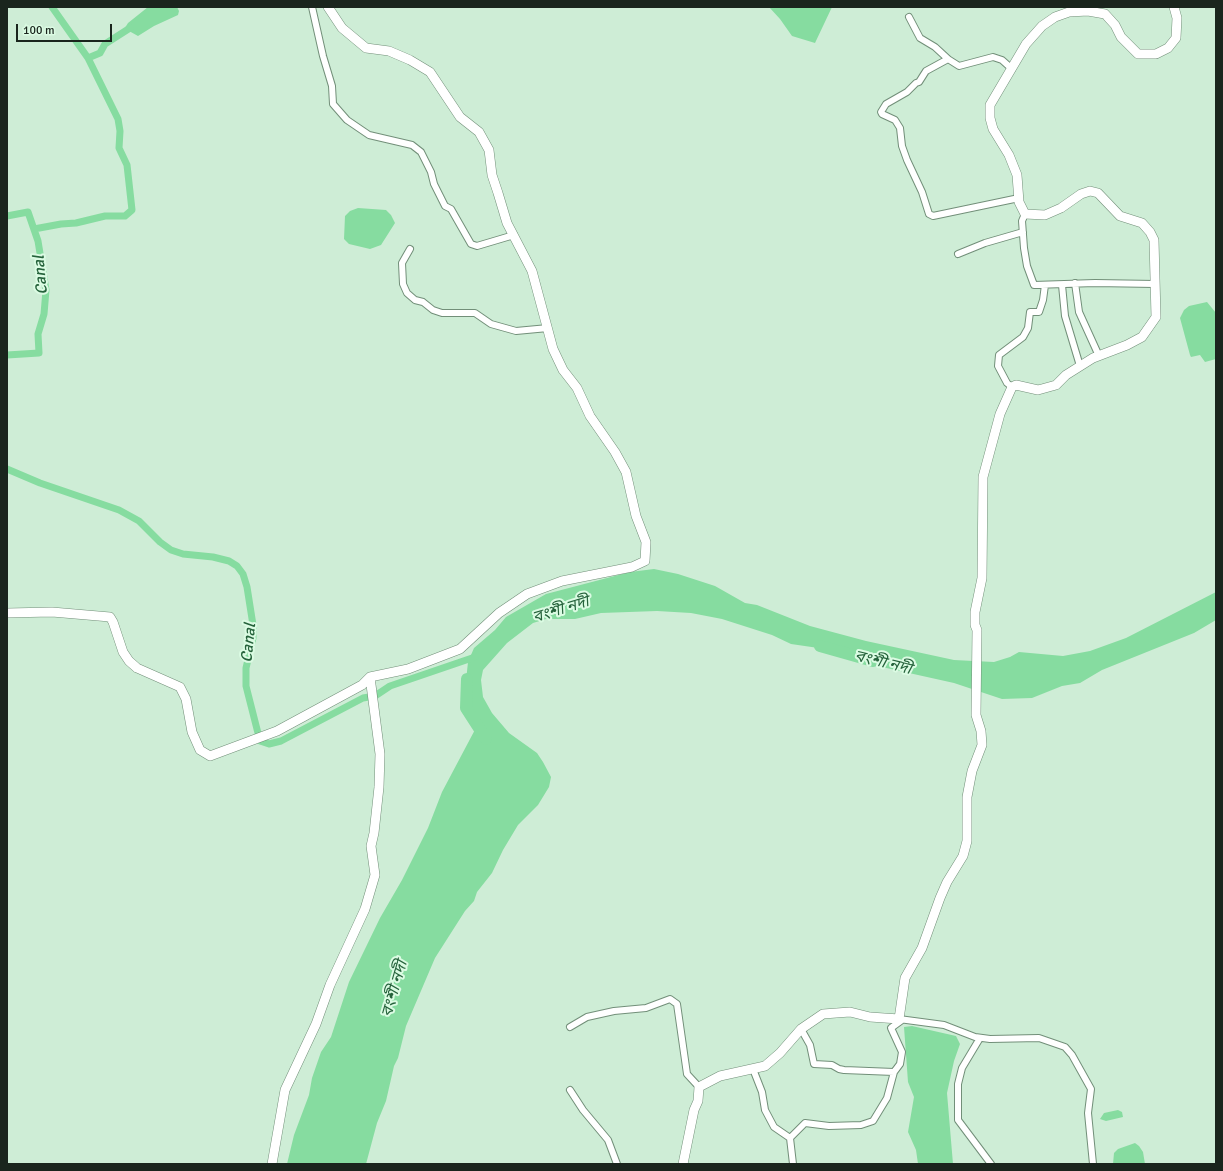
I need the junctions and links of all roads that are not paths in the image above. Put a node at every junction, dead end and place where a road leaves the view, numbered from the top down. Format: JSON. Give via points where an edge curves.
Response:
{"nodes":[{"id":1,"x":312,"y":7,"type":"edge"},
{"id":2,"x":328,"y":7,"type":"edge"},
{"id":3,"x":1174,"y":7,"type":"edge"},
{"id":4,"x":909,"y":17,"type":"dead end"},
{"id":5,"x":948,"y":59,"type":"junction"},
{"id":6,"x":1012,"y":69,"type":"junction"},
{"id":7,"x":1019,"y":198,"type":"junction"},
{"id":8,"x":1025,"y":214,"type":"junction"},
{"id":9,"x":1023,"y":232,"type":"junction"},
{"id":10,"x":514,"y":235,"type":"junction"},
{"id":11,"x":410,"y":249,"type":"dead end"},
{"id":12,"x":958,"y":254,"type":"dead end"},
{"id":13,"x":1075,"y":283,"type":"junction"},
{"id":14,"x":1155,"y":284,"type":"junction"},
{"id":15,"x":1045,"y":285,"type":"junction"},
{"id":16,"x":1062,"y":285,"type":"junction"},
{"id":17,"x":548,"y":328,"type":"junction"},
{"id":18,"x":1099,"y":356,"type":"junction"},
{"id":19,"x":1080,"y":366,"type":"junction"},
{"id":20,"x":1012,"y":387,"type":"junction"},
{"id":21,"x":7,"y":613,"type":"edge"},
{"id":22,"x":370,"y":677,"type":"junction"},
{"id":23,"x":900,"y":1019,"type":"junction"},
{"id":24,"x":570,"y":1027,"type":"dead end"},
{"id":25,"x":801,"y":1029,"type":"junction"},
{"id":26,"x":980,"y":1038,"type":"junction"},
{"id":27,"x":753,"y":1069,"type":"junction"},
{"id":28,"x":894,"y":1072,"type":"junction"},
{"id":29,"x":699,"y":1087,"type":"junction"},
{"id":30,"x":570,"y":1090,"type":"dead end"},
{"id":31,"x":790,"y":1138,"type":"junction"},
{"id":32,"x":272,"y":1164,"type":"edge"},
{"id":33,"x":617,"y":1164,"type":"edge"},
{"id":34,"x":683,"y":1164,"type":"edge"},
{"id":35,"x":793,"y":1164,"type":"edge"},
{"id":36,"x":991,"y":1164,"type":"edge"},
{"id":37,"x":1093,"y":1164,"type":"edge"}],
"edges":[{"from":1,"to":10,"type":"street","via":[[332,86],[333,104],[347,120],[369,135],[412,145],[421,152],[445,206],[450,209],[471,244],[477,246]]},
{"from":2,"to":10,"type":"street","via":[[342,28],[366,48],[389,51],[430,72],[460,116],[479,132],[489,150],[492,175]]},
{"from":3,"to":6,"type":"street","via":[[1177,18],[1176,38],[1168,48],[1156,54],[1138,54],[1121,37],[1105,14],[1088,10],[1069,12],[1055,17],[1042,26],[1026,44]]},
{"from":4,"to":5,"type":"street","via":[[920,38]]},
{"from":5,"to":6,"type":"street","via":[[959,66],[993,57],[1002,60]]},
{"from":5,"to":7,"type":"street","via":[[926,71],[919,82],[886,104],[881,112],[895,120],[900,128],[902,146],[929,214],[933,216]]},
{"from":6,"to":7,"type":"street","via":[[990,105],[990,118],[1017,175]]},
{"from":7,"to":8,"type":"street"},
{"from":8,"to":9,"type":"street","via":[[1022,221]]},
{"from":8,"to":14,"type":"street","via":[[1045,215],[1061,208],[1081,194],[1090,191],[1098,193],[1114,212],[1142,223],[1150,232],[1154,240]]},
{"from":9,"to":12,"type":"street"},
{"from":9,"to":15,"type":"street","via":[[1032,283]]},
{"from":10,"to":17,"type":"street","via":[[532,271]]},
{"from":11,"to":17,"type":"street","via":[[402,262],[403,284],[407,293],[415,300],[442,313],[475,313],[491,324],[516,331]]},
{"from":13,"to":14,"type":"street"},
{"from":13,"to":16,"type":"street"},
{"from":13,"to":18,"type":"street","via":[[1079,312]]},
{"from":14,"to":18,"type":"street","via":[[1156,317],[1142,337]]},
{"from":15,"to":16,"type":"street"},
{"from":15,"to":20,"type":"street","via":[[1040,312],[1030,312],[1024,337],[999,355],[998,366]]},
{"from":16,"to":19,"type":"street","via":[[1065,316]]},
{"from":17,"to":22,"type":"street","via":[[553,349],[563,370],[577,388],[590,416],[626,472],[636,516],[646,542],[645,561],[632,567],[562,581],[527,594],[499,613],[460,650],[408,669]]},
{"from":18,"to":19,"type":"street"},
{"from":19,"to":20,"type":"street","via":[[1056,385],[1048,388],[1038,390],[1016,385]]},
{"from":20,"to":23,"type":"street","via":[[1000,414],[983,476],[982,578],[975,612],[976,715],[982,745],[972,771],[967,797],[967,841],[963,856],[940,898],[922,948],[905,978]]},
{"from":21,"to":22,"type":"street","via":[[52,612],[110,617],[129,661],[137,668],[180,687],[186,699],[192,732],[200,750],[210,756],[278,731],[362,685]]},
{"from":22,"to":32,"type":"street","via":[[380,754],[376,817],[371,840],[375,875],[365,909],[285,1090]]},
{"from":23,"to":25,"type":"street","via":[[836,1012],[823,1014]]},
{"from":23,"to":26,"type":"street","via":[[944,1025]]},
{"from":23,"to":28,"type":"street","via":[[891,1028],[902,1052],[900,1064]]},
{"from":24,"to":29,"type":"street","via":[[587,1017],[646,1008],[670,999],[677,1004],[687,1074]]},
{"from":25,"to":27,"type":"street","via":[[765,1066]]},
{"from":25,"to":28,"type":"street","via":[[810,1045],[814,1064],[832,1064],[844,1070]]},
{"from":26,"to":36,"type":"street","via":[[962,1068],[958,1084],[958,1120]]},
{"from":26,"to":37,"type":"street","via":[[1039,1038],[1065,1047],[1072,1054],[1091,1088],[1088,1113]]},
{"from":27,"to":29,"type":"street","via":[[720,1076]]},
{"from":27,"to":31,"type":"street","via":[[762,1092],[765,1110],[774,1126]]},
{"from":28,"to":31,"type":"street","via":[[887,1098],[873,1121],[861,1125],[829,1126],[804,1123]]},
{"from":29,"to":34,"type":"street"},
{"from":30,"to":33,"type":"street","via":[[608,1140]]},
{"from":31,"to":35,"type":"street"}]}
